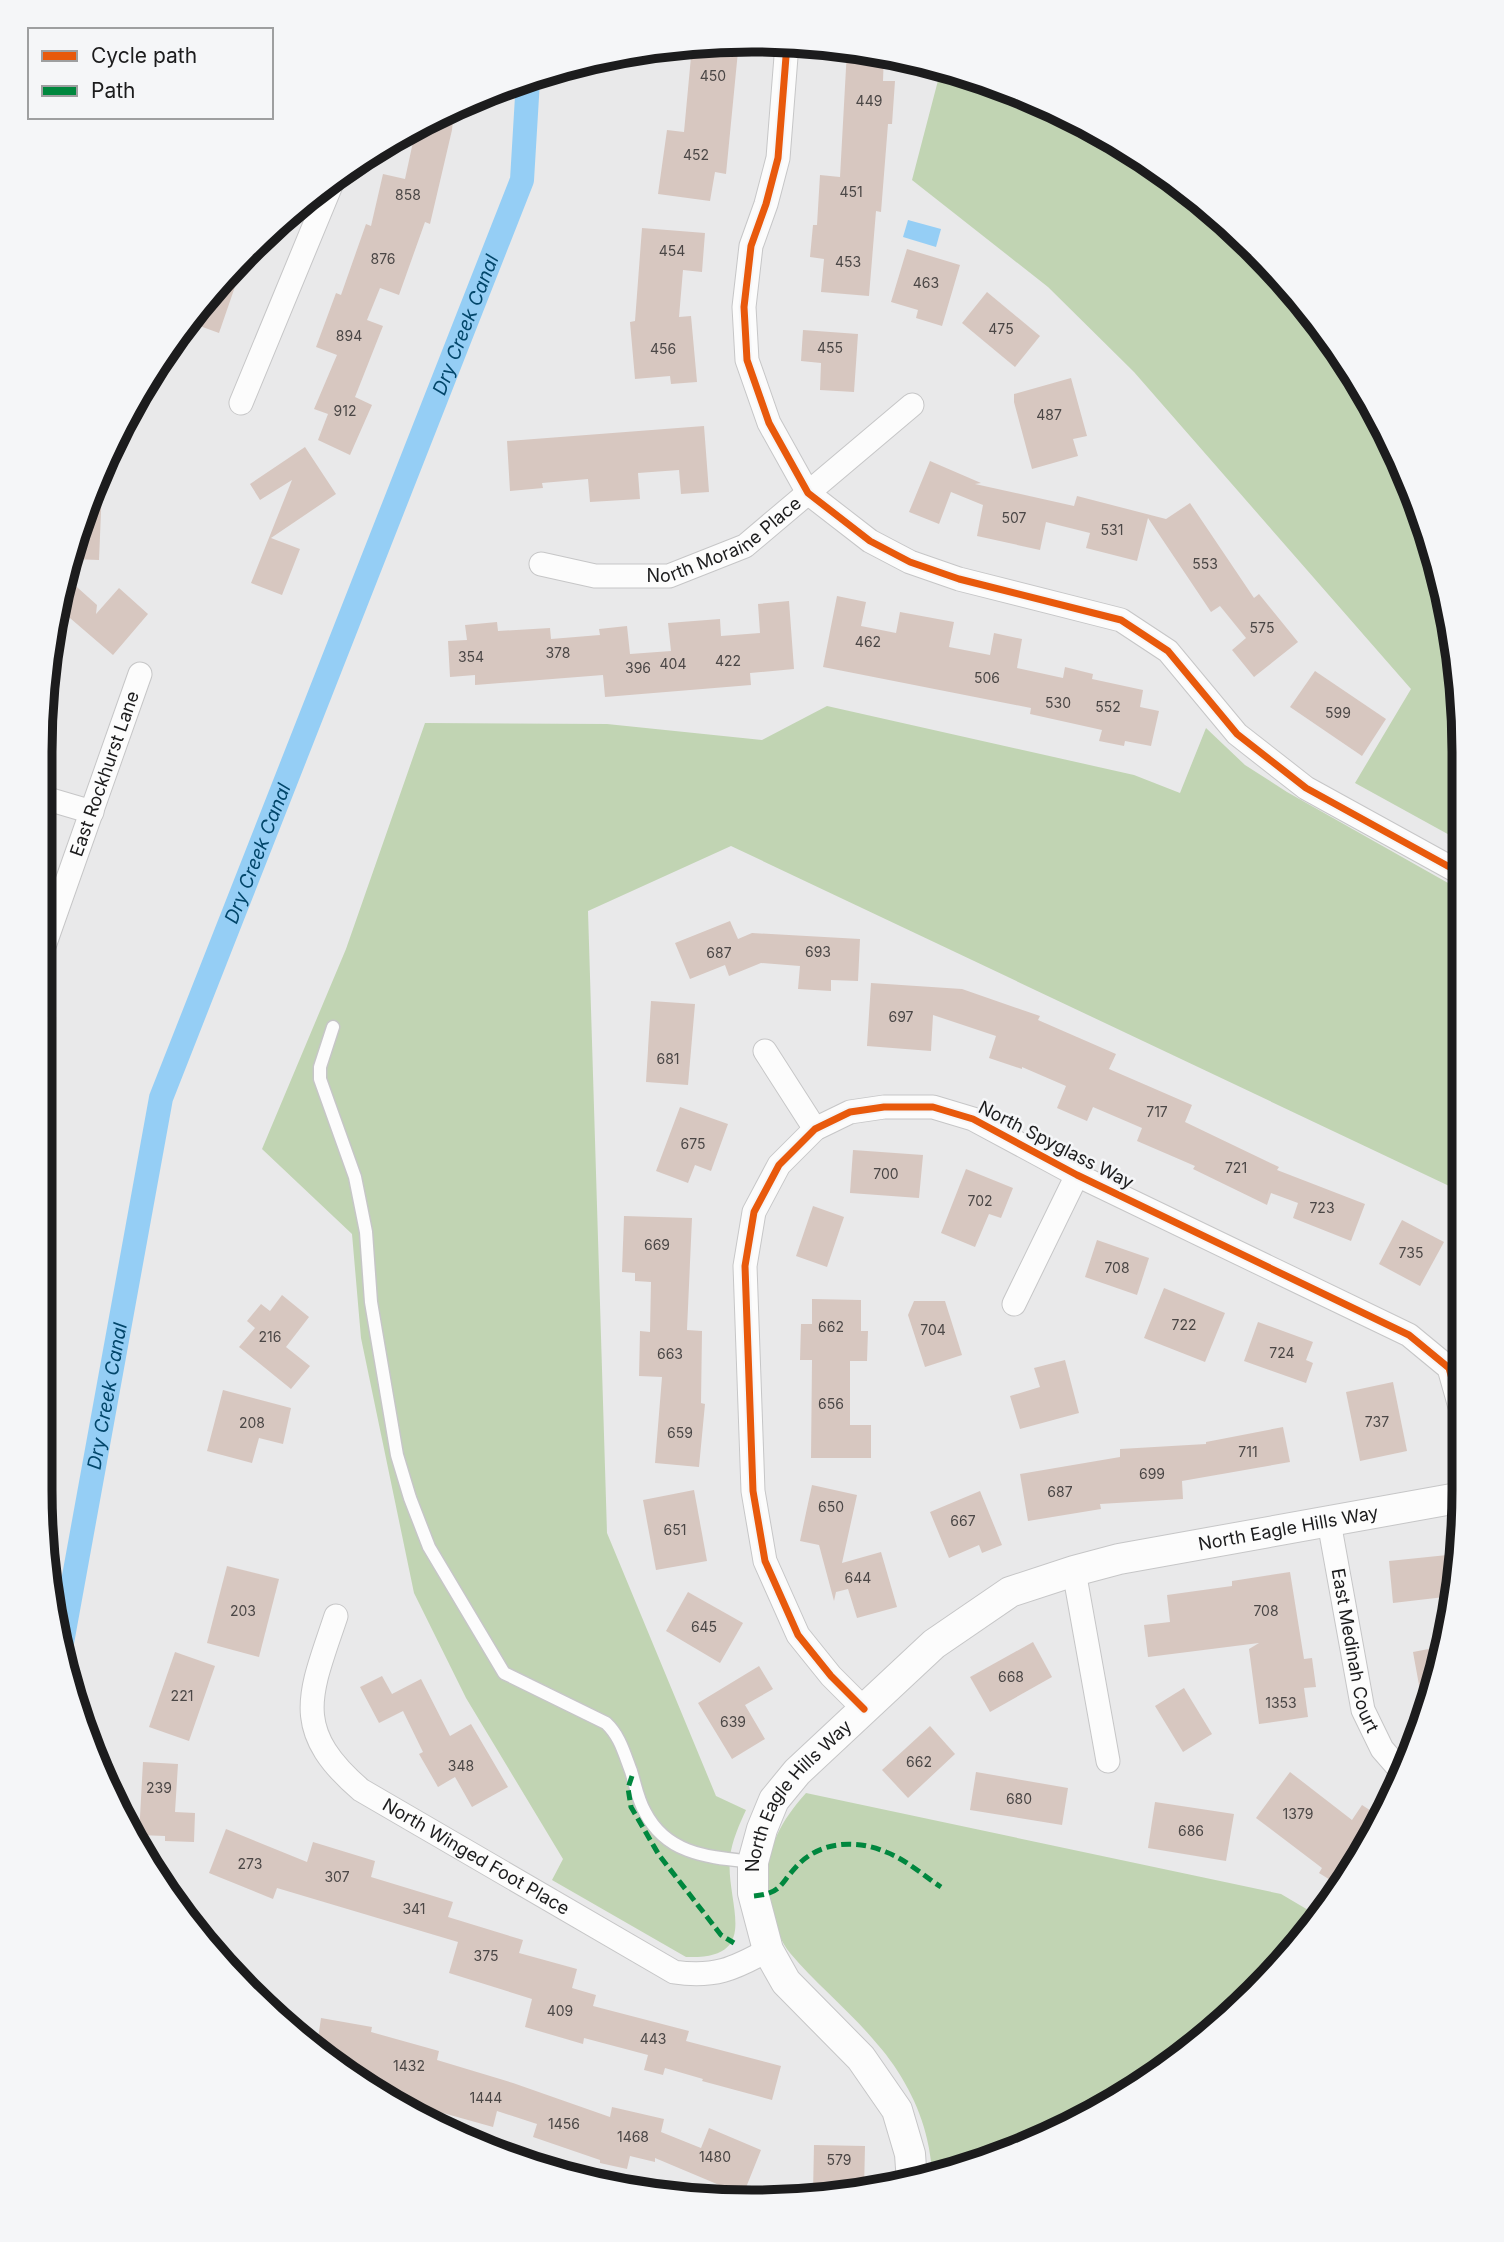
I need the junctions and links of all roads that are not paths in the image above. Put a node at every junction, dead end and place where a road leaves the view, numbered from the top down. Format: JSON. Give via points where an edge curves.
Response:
{"nodes":[{"id":1,"x":786,"y":53,"type":"edge"},
{"id":2,"x":326,"y":197,"type":"edge"},
{"id":3,"x":241,"y":403,"type":"dead end"},
{"id":4,"x":912,"y":405,"type":"dead end"},
{"id":5,"x":808,"y":493,"type":"junction"},
{"id":6,"x":541,"y":564,"type":"dead end"},
{"id":7,"x":141,"y":674,"type":"dead end"},
{"id":8,"x":52,"y":800,"type":"edge"},
{"id":9,"x":92,"y":812,"type":"junction"},
{"id":10,"x":1452,"y":868,"type":"edge"},
{"id":11,"x":52,"y":924,"type":"edge"},
{"id":12,"x":333,"y":1027,"type":"dead end"},
{"id":13,"x":765,"y":1051,"type":"dead end"},
{"id":14,"x":815,"y":1129,"type":"junction"},
{"id":15,"x":1077,"y":1175,"type":"junction"},
{"id":16,"x":1014,"y":1304,"type":"dead end"},
{"id":17,"x":1452,"y":1379,"type":"edge"},
{"id":18,"x":1452,"y":1499,"type":"edge"},
{"id":19,"x":1329,"y":1522,"type":"junction"},
{"id":20,"x":1074,"y":1571,"type":"junction"},
{"id":21,"x":336,"y":1616,"type":"dead end"},
{"id":22,"x":864,"y":1709,"type":"junction"},
{"id":23,"x":1108,"y":1761,"type":"dead end"},
{"id":24,"x":1395,"y":1764,"type":"edge"},
{"id":25,"x":753,"y":1862,"type":"junction"},
{"id":26,"x":768,"y":1950,"type":"junction"},
{"id":27,"x":911,"y":2171,"type":"edge"}],
"edges":[{"from":1,"to":5,"type":"street","via":[[778,158],[751,246],[744,307],[747,360],[769,424]]},
{"from":2,"to":3,"type":"street"},
{"from":4,"to":5,"type":"street","name":"North Moraine Place"},
{"from":5,"to":6,"type":"street","name":"North Moraine Place","via":[[745,546],[668,576],[595,576]]},
{"from":5,"to":10,"type":"street","via":[[870,541],[910,562],[1121,620],[1168,652],[1237,734],[1306,788]]},
{"from":7,"to":9,"type":"street","name":"East Rockhurst Lane"},
{"from":8,"to":9,"type":"street"},
{"from":9,"to":11,"type":"street","name":"East Rockhurst Lane"},
{"from":12,"to":25,"type":"lane","via":[[320,1079],[355,1177],[397,1455],[429,1547],[504,1673],[614,1730],[643,1810],[665,1840],[697,1855]]},
{"from":13,"to":14,"type":"street"},
{"from":14,"to":15,"type":"street","name":"North Spyglass Way","via":[[849,1112],[933,1107],[972,1118]]},
{"from":14,"to":22,"type":"street","name":"North Spyglass Way","via":[[779,1165],[754,1212],[745,1266],[753,1491],[765,1561],[798,1635]]},
{"from":15,"to":16,"type":"street","name":"North Spyglass Way"},
{"from":15,"to":17,"type":"street","name":"North Spyglass Way","via":[[1409,1335],[1449,1368]]},
{"from":18,"to":19,"type":"street","name":"North Eagle Hills Way"},
{"from":19,"to":20,"type":"street","name":"North Eagle Hills Way"},
{"from":19,"to":24,"type":"street","name":"East Medinah Court","via":[[1363,1710],[1382,1749]]},
{"from":20,"to":22,"type":"street","name":"North Eagle Hills Way","via":[[1010,1592],[934,1644]]},
{"from":20,"to":23,"type":"street"},
{"from":21,"to":26,"type":"street","name":"North Winged Foot Place","via":[[314,1681],[315,1730],[324,1752],[361,1790],[674,1972],[719,1973]]},
{"from":22,"to":25,"type":"street","name":"North Eagle Hills Way","via":[[774,1800]]},
{"from":25,"to":26,"type":"street","name":"North Eagle Hills Way","via":[[754,1893]]},
{"from":26,"to":27,"type":"street","name":"North Eagle Hills Way","via":[[786,1982],[861,2058],[897,2110]]}]}
